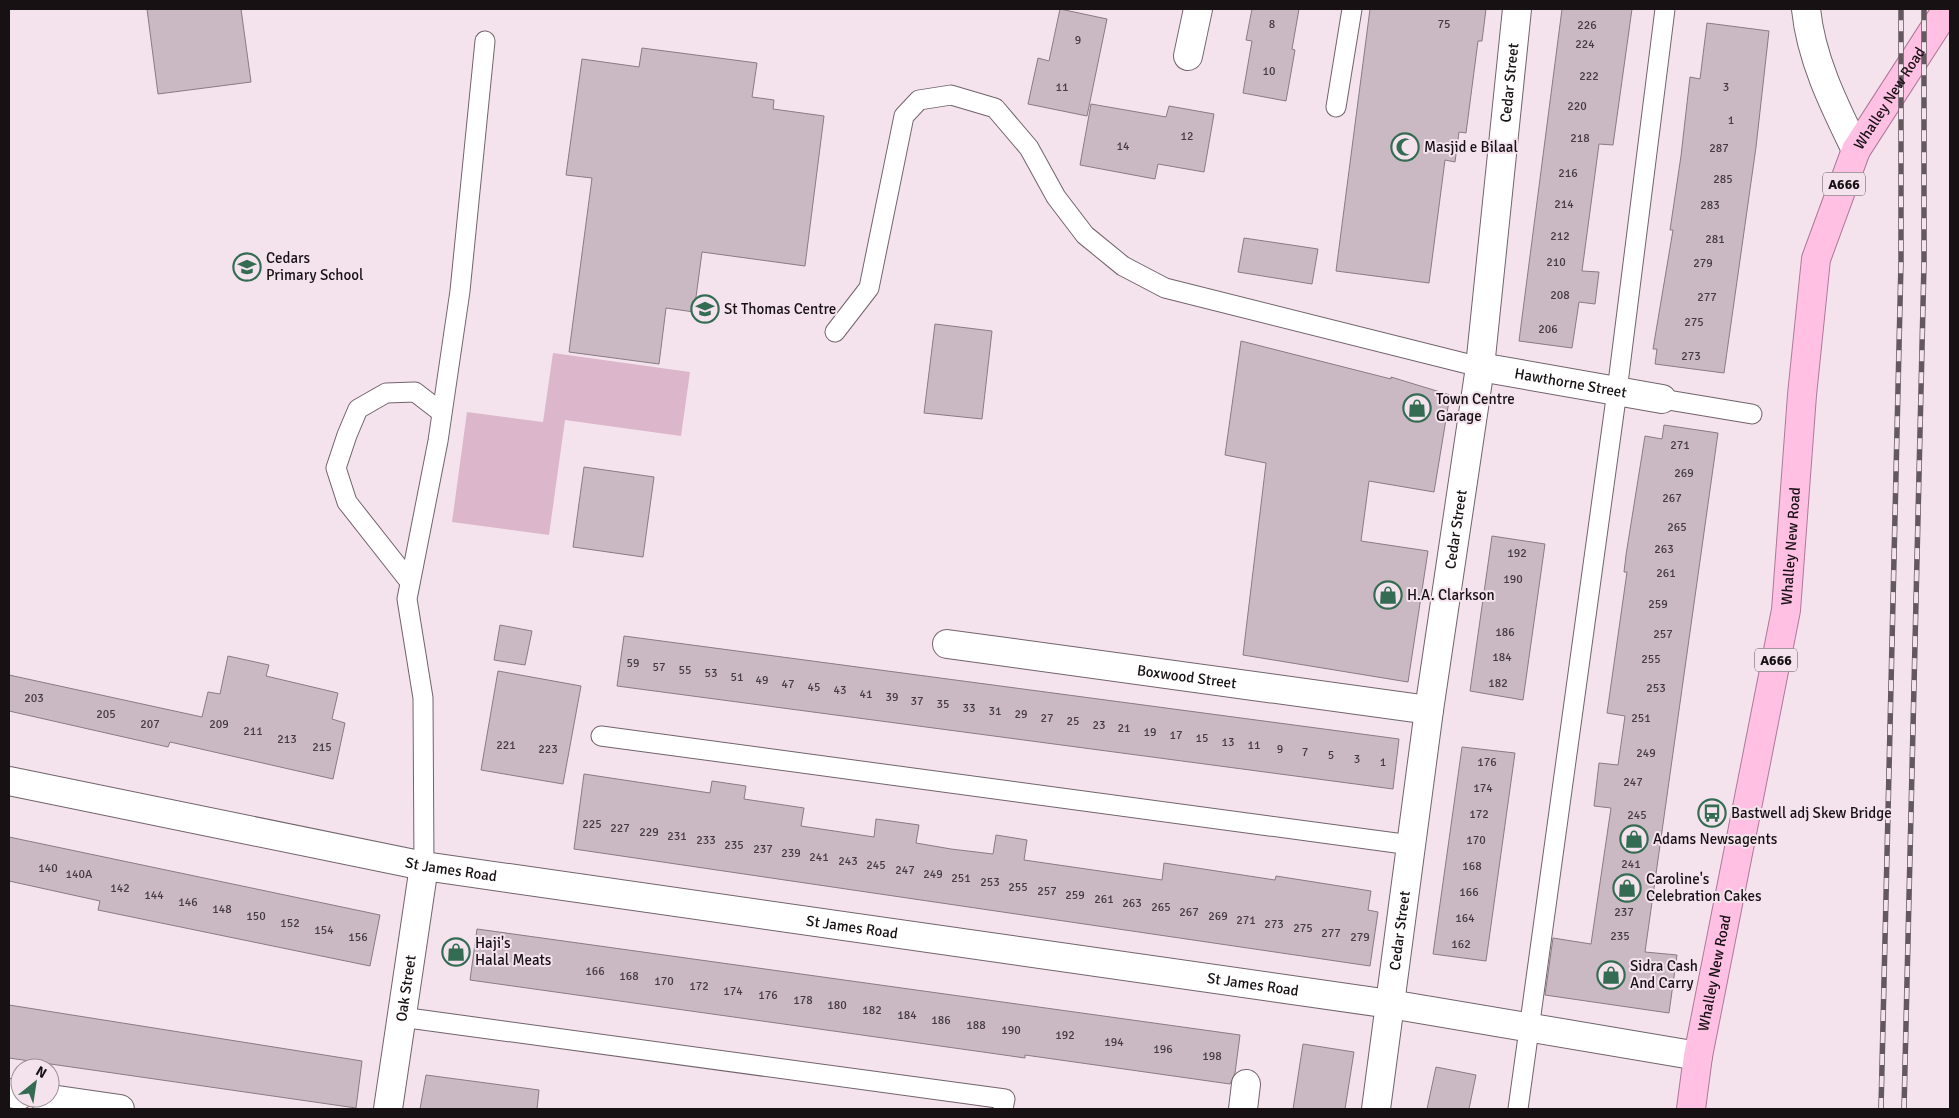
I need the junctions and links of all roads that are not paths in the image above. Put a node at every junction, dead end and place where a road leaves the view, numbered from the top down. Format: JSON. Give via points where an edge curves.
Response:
{"nodes":[{"id":1,"x":1198,"y":9,"type":"edge"},
{"id":2,"x":1352,"y":9,"type":"edge"},
{"id":3,"x":1517,"y":9,"type":"edge"},
{"id":4,"x":1665,"y":9,"type":"edge"},
{"id":5,"x":1806,"y":9,"type":"edge"},
{"id":6,"x":1947,"y":13,"type":"edge"},
{"id":7,"x":485,"y":41,"type":"dead end"},
{"id":8,"x":1188,"y":56,"type":"dead end"},
{"id":9,"x":1336,"y":107,"type":"dead end"},
{"id":10,"x":1856,"y":150,"type":"junction"},
{"id":11,"x":835,"y":332,"type":"dead end"},
{"id":12,"x":1480,"y":367,"type":"junction"},
{"id":13,"x":1616,"y":391,"type":"junction"},
{"id":14,"x":1662,"y":400,"type":"joint"},
{"id":15,"x":441,"y":412,"type":"junction"},
{"id":16,"x":1752,"y":414,"type":"dead end"},
{"id":17,"x":410,"y":582,"type":"junction"},
{"id":18,"x":947,"y":644,"type":"dead end"},
{"id":19,"x":1429,"y":710,"type":"junction"},
{"id":20,"x":601,"y":736,"type":"dead end"},
{"id":21,"x":9,"y":781,"type":"edge"},
{"id":22,"x":1411,"y":845,"type":"junction"},
{"id":23,"x":424,"y":866,"type":"junction"},
{"id":24,"x":1390,"y":1004,"type":"junction"},
{"id":25,"x":402,"y":1017,"type":"junction"},
{"id":26,"x":1530,"y":1027,"type":"junction"},
{"id":27,"x":1698,"y":1056,"type":"junction"},
{"id":28,"x":60,"y":1100,"type":"edge"},
{"id":29,"x":120,"y":1109,"type":"edge"},
{"id":30,"x":388,"y":1109,"type":"edge"},
{"id":31,"x":1003,"y":1109,"type":"edge"},
{"id":32,"x":1376,"y":1109,"type":"edge"},
{"id":33,"x":1518,"y":1109,"type":"edge"},
{"id":34,"x":1691,"y":1109,"type":"edge"}],
"edges":[{"from":1,"to":8,"type":"street"},
{"from":2,"to":9,"type":"lane"},
{"from":3,"to":12,"type":"street","name":"Cedar Street"},
{"from":4,"to":13,"type":"lane"},
{"from":5,"to":10,"type":"street","via":[[1808,28],[1828,94]]},
{"from":6,"to":10,"type":"highway","name":"Whalley New Road","number":"A666"},
{"from":7,"to":15,"type":"lane","via":[[460,291]]},
{"from":10,"to":27,"type":"highway","name":"Whalley New Road","number":"A666","via":[[1816,259],[1786,610]]},
{"from":11,"to":12,"type":"lane","via":[[869,288],[904,116],[919,100],[951,95],[995,108],[1028,148],[1056,198],[1085,235],[1123,266],[1165,288]]},
{"from":12,"to":13,"type":"street","name":"Hawthorne Street"},
{"from":12,"to":19,"type":"street","name":"Cedar Street"},
{"from":13,"to":14,"type":"street","name":"Hawthorne Street"},
{"from":13,"to":26,"type":"lane"},
{"from":14,"to":16,"type":"lane"},
{"from":15,"to":17,"type":"lane"},
{"from":15,"to":17,"type":"lane","via":[[415,392],[386,393],[358,408],[336,468],[347,502]]},
{"from":17,"to":23,"type":"lane","via":[[407,598],[423,698]]},
{"from":18,"to":19,"type":"street","name":"Boxwood Street"},
{"from":19,"to":22,"type":"street","name":"Cedar Street"},
{"from":20,"to":22,"type":"lane"},
{"from":21,"to":23,"type":"street","name":"St James Road"},
{"from":22,"to":24,"type":"street","name":"Cedar Street"},
{"from":23,"to":24,"type":"street","name":"St James Road"},
{"from":23,"to":25,"type":"street","name":"Oak Street"},
{"from":24,"to":26,"type":"street","name":"St James Road"},
{"from":24,"to":32,"type":"street","name":"Cedar Street"},
{"from":25,"to":30,"type":"street","name":"Oak Street"},
{"from":25,"to":31,"type":"lane","via":[[1005,1098]]},
{"from":26,"to":27,"type":"street","name":"St James Road"},
{"from":26,"to":33,"type":"lane"},
{"from":27,"to":34,"type":"highway","name":"Whalley New Road","number":"A666"},
{"from":28,"to":29,"type":"street"}]}
